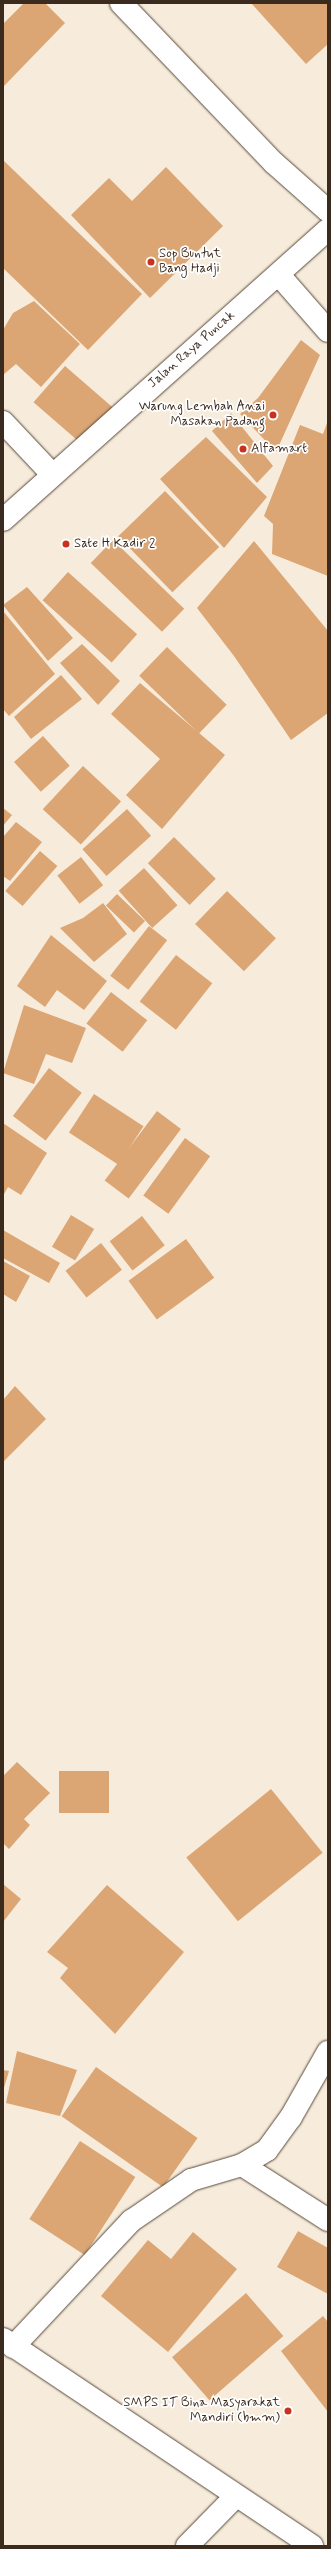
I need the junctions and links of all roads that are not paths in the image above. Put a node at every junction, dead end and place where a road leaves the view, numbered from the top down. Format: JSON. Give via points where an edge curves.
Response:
{"nodes":[{"id":1,"x":120,"y":3,"type":"edge"},
{"id":2,"x":328,"y":211,"type":"edge"},
{"id":3,"x":328,"y":229,"type":"edge"},
{"id":4,"x":279,"y":275,"type":"junction"},
{"id":5,"x":328,"y":331,"type":"edge"},
{"id":6,"x":3,"y":422,"type":"edge"},
{"id":7,"x":52,"y":474,"type":"junction"},
{"id":8,"x":3,"y":520,"type":"edge"},
{"id":9,"x":328,"y":2052,"type":"edge"},
{"id":10,"x":242,"y":2165,"type":"junction"},
{"id":11,"x":328,"y":2220,"type":"edge"},
{"id":12,"x":8,"y":2343,"type":"edge"},
{"id":13,"x":236,"y":2496,"type":"junction"},
{"id":14,"x":304,"y":2542,"type":"edge"},
{"id":15,"x":187,"y":2546,"type":"edge"}],
"edges":[{"from":1,"to":2,"type":"main road","via":[[274,163]]},
{"from":3,"to":4,"type":"main road","name":"Jalan Raya Puncak"},
{"from":4,"to":5,"type":"main road"},
{"from":4,"to":7,"type":"main road","name":"Jalan Raya Puncak"},
{"from":6,"to":7,"type":"main road"},
{"from":7,"to":8,"type":"main road","name":"Jalan Raya Puncak"},
{"from":9,"to":10,"type":"main road","via":[[291,2117],[266,2150]]},
{"from":10,"to":11,"type":"main road"},
{"from":10,"to":12,"type":"main road","via":[[191,2180],[131,2221]]},
{"from":12,"to":13,"type":"main road"},
{"from":13,"to":14,"type":"main road"},
{"from":13,"to":15,"type":"main road"}]}
